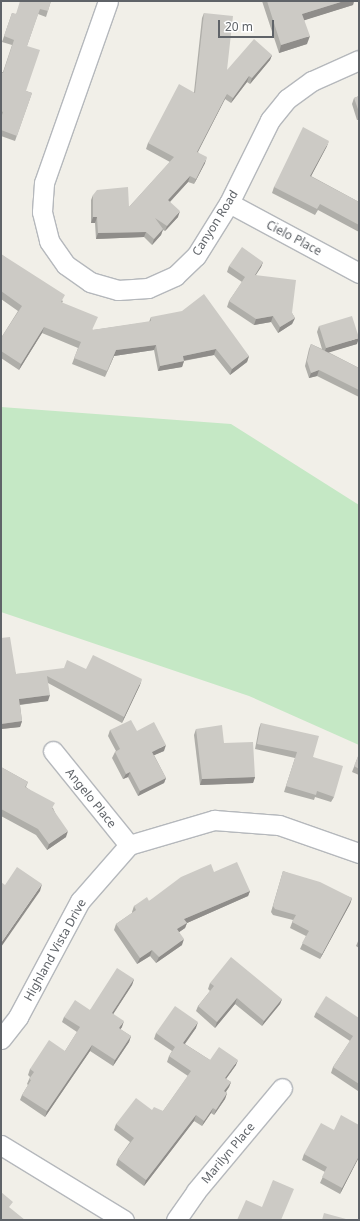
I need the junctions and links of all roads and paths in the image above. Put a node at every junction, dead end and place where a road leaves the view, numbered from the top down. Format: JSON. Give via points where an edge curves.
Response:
{"nodes":[{"id":1,"x":108,"y":1,"type":"edge"},
{"id":2,"x":359,"y":60,"type":"edge"},
{"id":3,"x":229,"y":203,"type":"junction"},
{"id":4,"x":359,"y":273,"type":"edge"},
{"id":5,"x":53,"y":751,"type":"dead end"},
{"id":6,"x":129,"y":846,"type":"junction"},
{"id":7,"x":359,"y":853,"type":"edge"},
{"id":8,"x":1,"y":1039,"type":"edge"},
{"id":9,"x":282,"y":1088,"type":"dead end"},
{"id":10,"x":1,"y":1145,"type":"edge"},
{"id":11,"x":124,"y":1220,"type":"edge"},
{"id":12,"x":176,"y":1220,"type":"edge"}],
"edges":[{"from":1,"to":3,"type":"street","name":"Canyon Road","via":[[44,183],[42,212],[49,241],[66,265],[90,282],[118,290],[148,288],[175,276],[196,256]]},
{"from":2,"to":3,"type":"street","name":"Canyon Road","via":[[312,81],[287,99],[270,120]]},
{"from":3,"to":4,"type":"street","name":"Cielo Place"},
{"from":5,"to":6,"type":"street","name":"Angelo Place"},
{"from":6,"to":7,"type":"street","via":[[214,820],[279,825]]},
{"from":6,"to":8,"type":"street","name":"Highland Vista Drive","via":[[80,901],[18,1017]]},
{"from":9,"to":12,"type":"street","name":"Marilyn Place","via":[[196,1191]]},
{"from":10,"to":11,"type":"street"}]}
